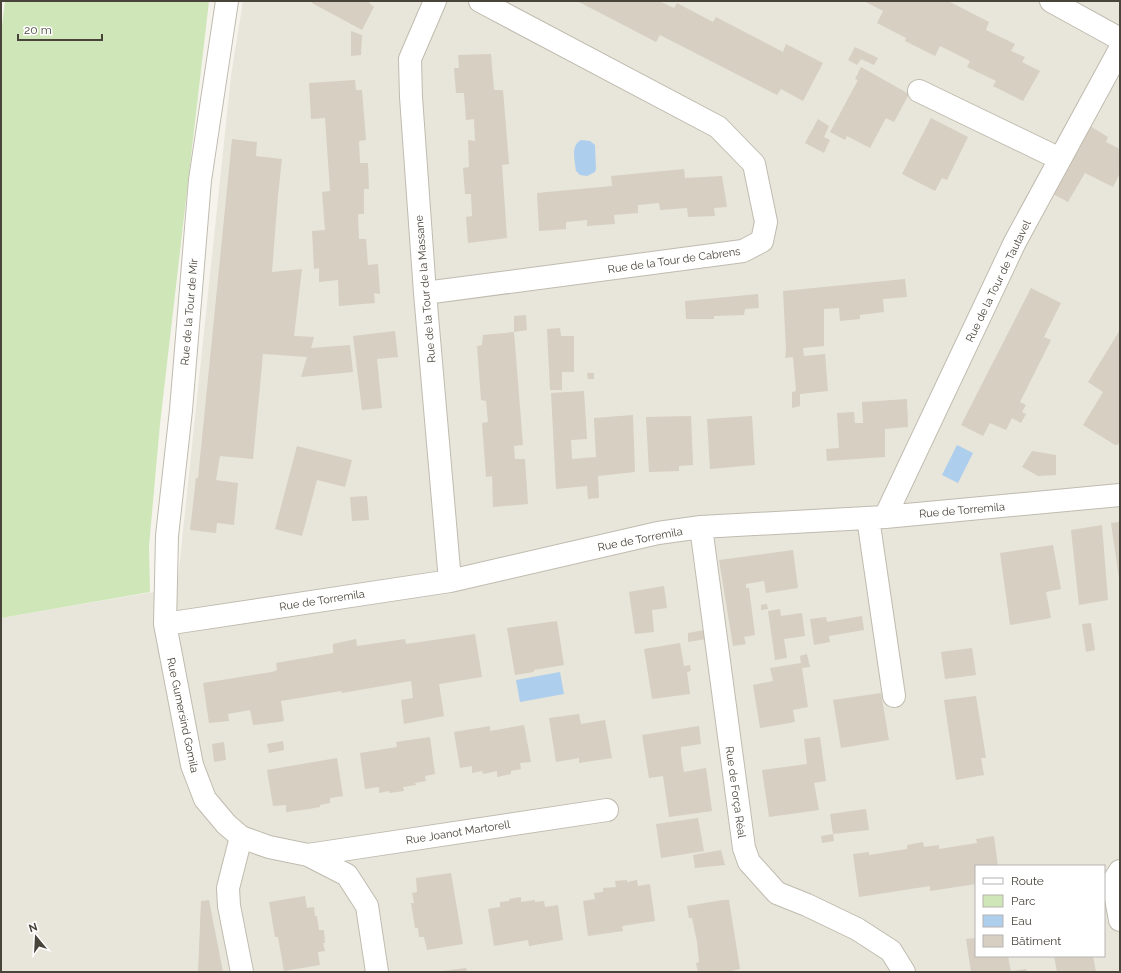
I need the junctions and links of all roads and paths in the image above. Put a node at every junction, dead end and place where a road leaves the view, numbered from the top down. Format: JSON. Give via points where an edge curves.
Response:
{"nodes":[{"id":1,"x":227,"y":1,"type":"edge"},
{"id":2,"x":435,"y":1,"type":"edge"},
{"id":3,"x":480,"y":1,"type":"edge"},
{"id":4,"x":1051,"y":1,"type":"edge"},
{"id":5,"x":1120,"y":39,"type":"edge"},
{"id":6,"x":1120,"y":49,"type":"edge"},
{"id":7,"x":919,"y":91,"type":"dead end"},
{"id":8,"x":1060,"y":159,"type":"junction"},
{"id":9,"x":425,"y":293,"type":"junction"},
{"id":10,"x":1120,"y":495,"type":"edge"},
{"id":11,"x":876,"y":518,"type":"junction"},
{"id":12,"x":701,"y":527,"type":"junction"},
{"id":13,"x":450,"y":581,"type":"junction"},
{"id":14,"x":165,"y":624,"type":"junction"},
{"id":15,"x":894,"y":696,"type":"dead end"},
{"id":16,"x":607,"y":810,"type":"dead end"},
{"id":17,"x":241,"y":837,"type":"junction"},
{"id":18,"x":308,"y":855,"type":"junction"},
{"id":19,"x":1120,"y":871,"type":"edge"},
{"id":20,"x":1120,"y":920,"type":"edge"},
{"id":21,"x":242,"y":972,"type":"edge"},
{"id":22,"x":377,"y":972,"type":"edge"},
{"id":23,"x":904,"y":972,"type":"edge"}],
"edges":[{"from":1,"to":14,"type":"street","name":"Rue de la Tour de Mir","via":[[200,180],[168,536]]},
{"from":2,"to":9,"type":"street","name":"Rue de la Tour de la Massane","via":[[410,59]]},
{"from":3,"to":9,"type":"street","name":"Rue de la Tour de Cabrens","via":[[718,127],[754,164],[766,222],[762,242],[743,252]]},
{"from":4,"to":5,"type":"street"},
{"from":6,"to":8,"type":"street","name":"Rue de la Tour de Tautavel"},
{"from":7,"to":8,"type":"street"},
{"from":8,"to":11,"type":"street","name":"Rue de la Tour de Tautavel","via":[[1015,242]]},
{"from":9,"to":13,"type":"street","name":"Rue de la Tour de la Massane"},
{"from":10,"to":11,"type":"street","name":"Rue de Torremila"},
{"from":11,"to":12,"type":"street","name":"Rue de Torremila"},
{"from":11,"to":15,"type":"street"},
{"from":12,"to":13,"type":"street","name":"Rue de Torremila","via":[[658,533]]},
{"from":12,"to":23,"type":"street","name":"Rue de Força Réal","via":[[744,848],[749,862],[777,893],[807,904],[857,929],[891,951]]},
{"from":13,"to":14,"type":"street","name":"Rue de Torremila"},
{"from":14,"to":17,"type":"street","name":"Rue Gumersind Gomila","via":[[192,765],[205,799]]},
{"from":16,"to":18,"type":"street","name":"Rue Joanot Martorell"},
{"from":17,"to":18,"type":"street","name":"Rue Gumersind Gomila","via":[[269,847]]},
{"from":17,"to":21,"type":"street","via":[[228,888]]},
{"from":18,"to":22,"type":"street","name":"Rue Gumersind Gomila","via":[[347,875],[367,906]]},
{"from":19,"to":20,"type":"street","via":[[1114,882]]}]}
